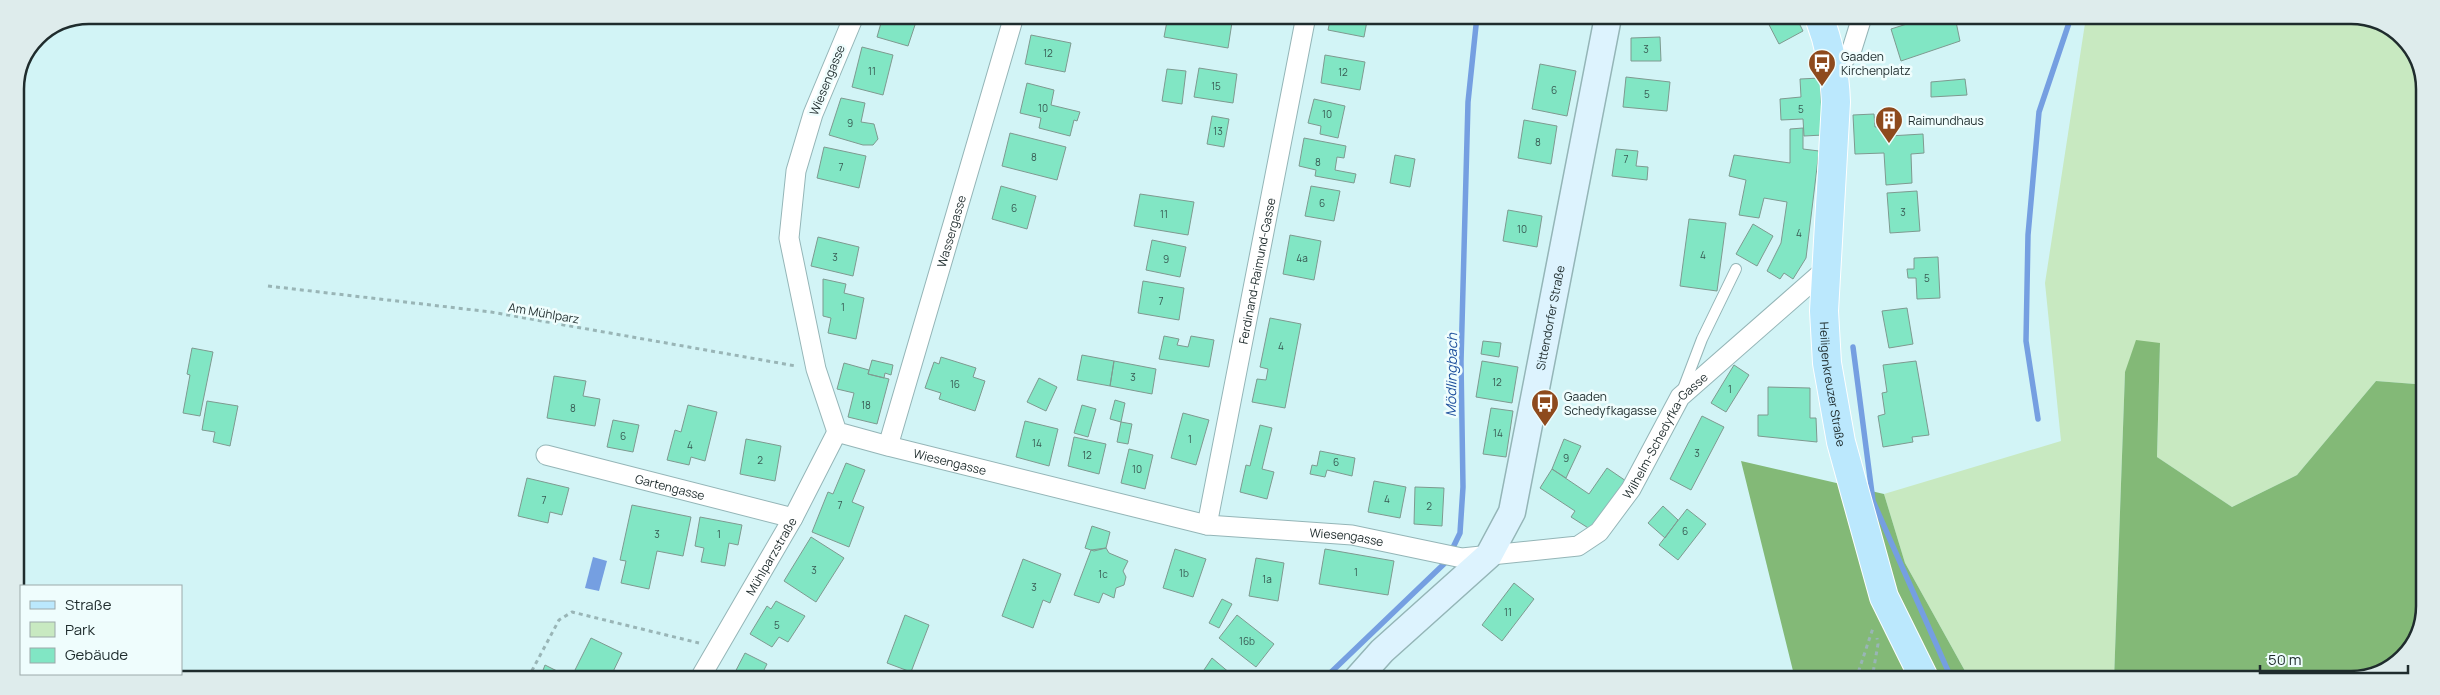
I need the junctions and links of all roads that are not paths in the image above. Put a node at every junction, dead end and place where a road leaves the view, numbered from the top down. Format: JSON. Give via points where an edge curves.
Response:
{"nodes":[{"id":1,"x":851,"y":24,"type":"edge"},
{"id":2,"x":1012,"y":24,"type":"edge"},
{"id":3,"x":1304,"y":24,"type":"edge"},
{"id":4,"x":1607,"y":24,"type":"edge"},
{"id":5,"x":1821,"y":24,"type":"edge"},
{"id":6,"x":1860,"y":24,"type":"edge"},
{"id":7,"x":1833,"y":75,"type":"junction"},
{"id":8,"x":1736,"y":269,"type":"dead end"},
{"id":9,"x":1826,"y":269,"type":"junction"},
{"id":10,"x":1687,"y":392,"type":"junction"},
{"id":11,"x":837,"y":432,"type":"junction"},
{"id":12,"x":888,"y":446,"type":"junction"},
{"id":13,"x":546,"y":455,"type":"dead end"},
{"id":14,"x":793,"y":518,"type":"junction"},
{"id":15,"x":1207,"y":526,"type":"junction"},
{"id":16,"x":1489,"y":555,"type":"junction"},
{"id":17,"x":704,"y":671,"type":"edge"},
{"id":18,"x":1363,"y":671,"type":"edge"},
{"id":19,"x":1921,"y":671,"type":"edge"}],
"edges":[{"from":1,"to":11,"type":"street","name":"Wiesengasse","via":[[813,114],[796,171],[789,238],[816,369]]},
{"from":2,"to":12,"type":"street","name":"Wassergasse"},
{"from":3,"to":15,"type":"street","name":"Ferdinand-Raimund-Gasse"},
{"from":4,"to":16,"type":"street","name":"Sittendorfer Straße","via":[[1512,512]]},
{"from":5,"to":7,"type":"main road","name":"Heiligenkreuzer Straße"},
{"from":6,"to":7,"type":"street","via":[[1852,48]]},
{"from":7,"to":9,"type":"main road","name":"Heiligenkreuzer Straße","via":[[1836,130]]},
{"from":8,"to":10,"type":"lane","via":[[1702,339]]},
{"from":9,"to":10,"type":"street","name":"Wilhelm-Schedyfka-Gasse"},
{"from":9,"to":19,"type":"main road","name":"Heiligenkreuzer Straße","via":[[1827,363],[1841,442],[1884,597]]},
{"from":10,"to":16,"type":"street","name":"Wilhelm-Schedyfka-Gasse","via":[[1631,489],[1599,532],[1578,546]]},
{"from":11,"to":12,"type":"street","name":"Wiesengasse"},
{"from":11,"to":14,"type":"street","name":"Mühlparzstraße"},
{"from":12,"to":15,"type":"street","name":"Wiesengasse"},
{"from":13,"to":14,"type":"street","name":"Gartengasse"},
{"from":14,"to":17,"type":"street","name":"Mühlparzstraße"},
{"from":15,"to":16,"type":"street","name":"Wiesengasse","via":[[1352,535],[1462,558]]},
{"from":16,"to":18,"type":"street","name":"Sittendorfer Straße"}]}
